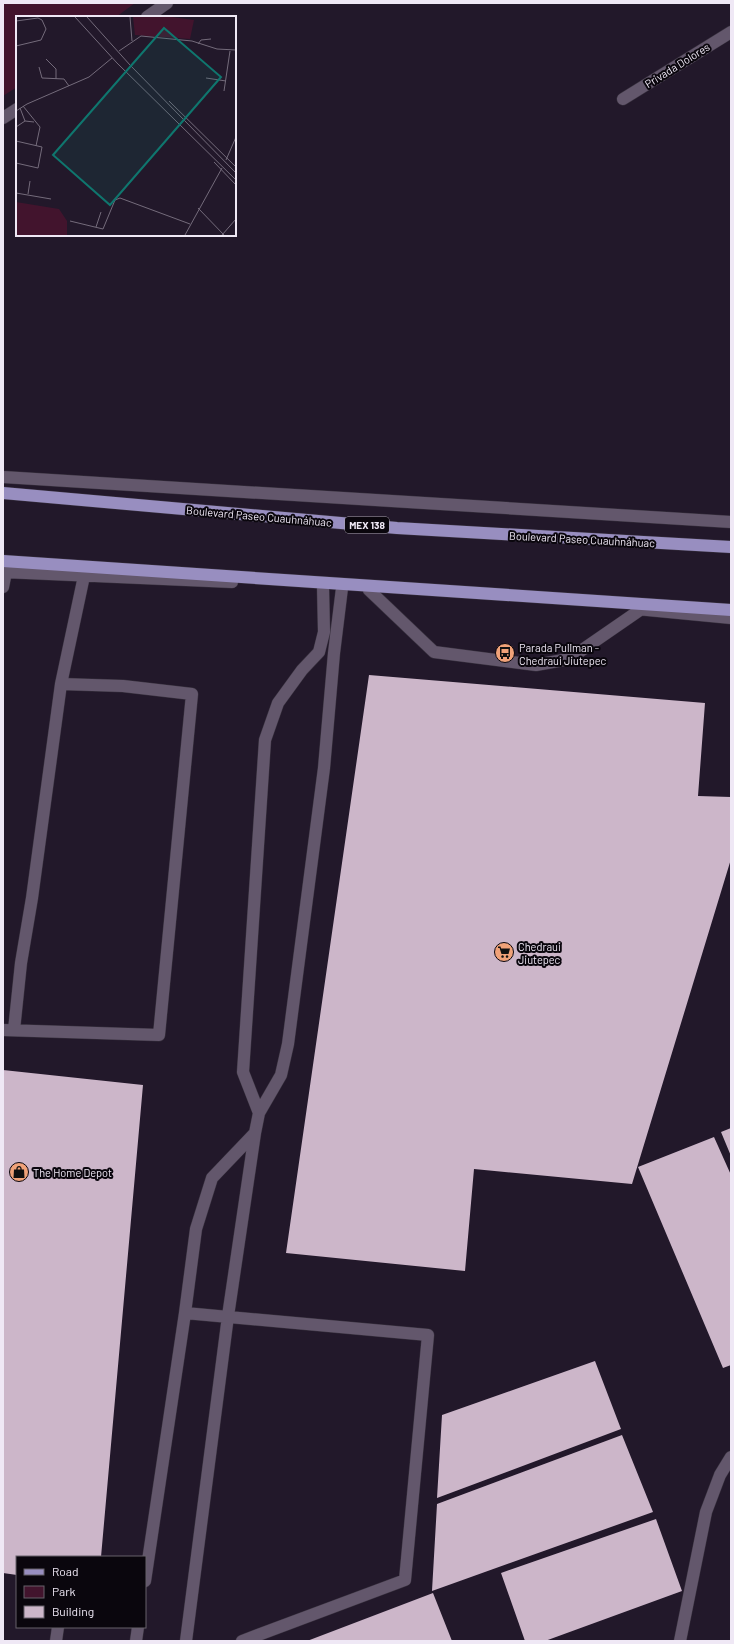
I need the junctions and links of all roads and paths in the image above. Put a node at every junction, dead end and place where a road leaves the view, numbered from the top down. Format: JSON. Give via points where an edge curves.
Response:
{"nodes":[{"id":1,"x":167,"y":3,"type":"edge"},
{"id":2,"x":148,"y":16,"type":"edge"},
{"id":3,"x":731,"y":32,"type":"edge"},
{"id":4,"x":623,"y":99,"type":"dead end"},
{"id":5,"x":16,"y":110,"type":"edge"},
{"id":6,"x":3,"y":118,"type":"edge"},
{"id":7,"x":3,"y":477,"type":"edge"},
{"id":8,"x":3,"y":493,"type":"edge"},
{"id":9,"x":731,"y":522,"type":"edge"},
{"id":10,"x":731,"y":547,"type":"edge"},
{"id":11,"x":4,"y":568,"type":"edge"},
{"id":12,"x":84,"y":576,"type":"junction"},
{"id":13,"x":323,"y":586,"type":"junction"},
{"id":14,"x":3,"y":587,"type":"edge"},
{"id":15,"x":342,"y":588,"type":"junction"},
{"id":16,"x":369,"y":590,"type":"junction"},
{"id":17,"x":640,"y":610,"type":"junction"},
{"id":18,"x":731,"y":610,"type":"edge"},
{"id":19,"x":731,"y":618,"type":"edge"},
{"id":20,"x":61,"y":684,"type":"junction"},
{"id":21,"x":9,"y":1030,"type":"edge"},
{"id":22,"x":259,"y":1113,"type":"junction"},
{"id":23,"x":255,"y":1133,"type":"junction"},
{"id":24,"x":185,"y":1314,"type":"junction"},
{"id":25,"x":228,"y":1316,"type":"junction"},
{"id":26,"x":731,"y":1457,"type":"edge"},
{"id":27,"x":146,"y":1574,"type":"edge"},
{"id":28,"x":58,"y":1628,"type":"edge"},
{"id":29,"x":138,"y":1628,"type":"edge"},
{"id":30,"x":56,"y":1641,"type":"edge"},
{"id":31,"x":136,"y":1641,"type":"edge"},
{"id":32,"x":186,"y":1641,"type":"edge"},
{"id":33,"x":242,"y":1641,"type":"edge"},
{"id":34,"x":680,"y":1641,"type":"edge"}],
"edges":[{"from":1,"to":2,"type":"street"},
{"from":3,"to":4,"type":"street","name":"Privada Dolores"},
{"from":5,"to":6,"type":"street"},
{"from":7,"to":9,"type":"street","name":"Boulevard Paseo Cuauhnáhuac","number":"MEX 138"},
{"from":8,"to":10,"type":"main road","name":"Boulevard Paseo Cuauhnáhuac","number":"MEX 138","via":[[397,528]]},
{"from":11,"to":12,"type":"street"},
{"from":11,"to":14,"type":"street"},
{"from":11,"to":18,"type":"main road"},
{"from":12,"to":13,"type":"street"},
{"from":12,"to":20,"type":"street"},
{"from":13,"to":15,"type":"street"},
{"from":13,"to":22,"type":"street","via":[[324,632],[319,652],[278,703],[265,740],[243,1072]]},
{"from":15,"to":16,"type":"street"},
{"from":15,"to":22,"type":"street","via":[[324,768],[288,1044],[281,1075]]},
{"from":16,"to":17,"type":"street"},
{"from":16,"to":17,"type":"street","via":[[434,652],[536,665],[569,659]]},
{"from":17,"to":19,"type":"street"},
{"from":20,"to":21,"type":"street","via":[[32,898]]},
{"from":20,"to":21,"type":"street","via":[[123,686],[192,694],[159,1035]]},
{"from":22,"to":23,"type":"street"},
{"from":23,"to":24,"type":"street","via":[[212,1178],[196,1228]]},
{"from":23,"to":25,"type":"street"},
{"from":24,"to":25,"type":"street"},
{"from":24,"to":27,"type":"street"},
{"from":25,"to":32,"type":"street"},
{"from":25,"to":33,"type":"street","via":[[428,1335],[405,1580]]},
{"from":26,"to":34,"type":"street","via":[[720,1475],[706,1512]]},
{"from":28,"to":30,"type":"street"},
{"from":29,"to":31,"type":"street"}]}
